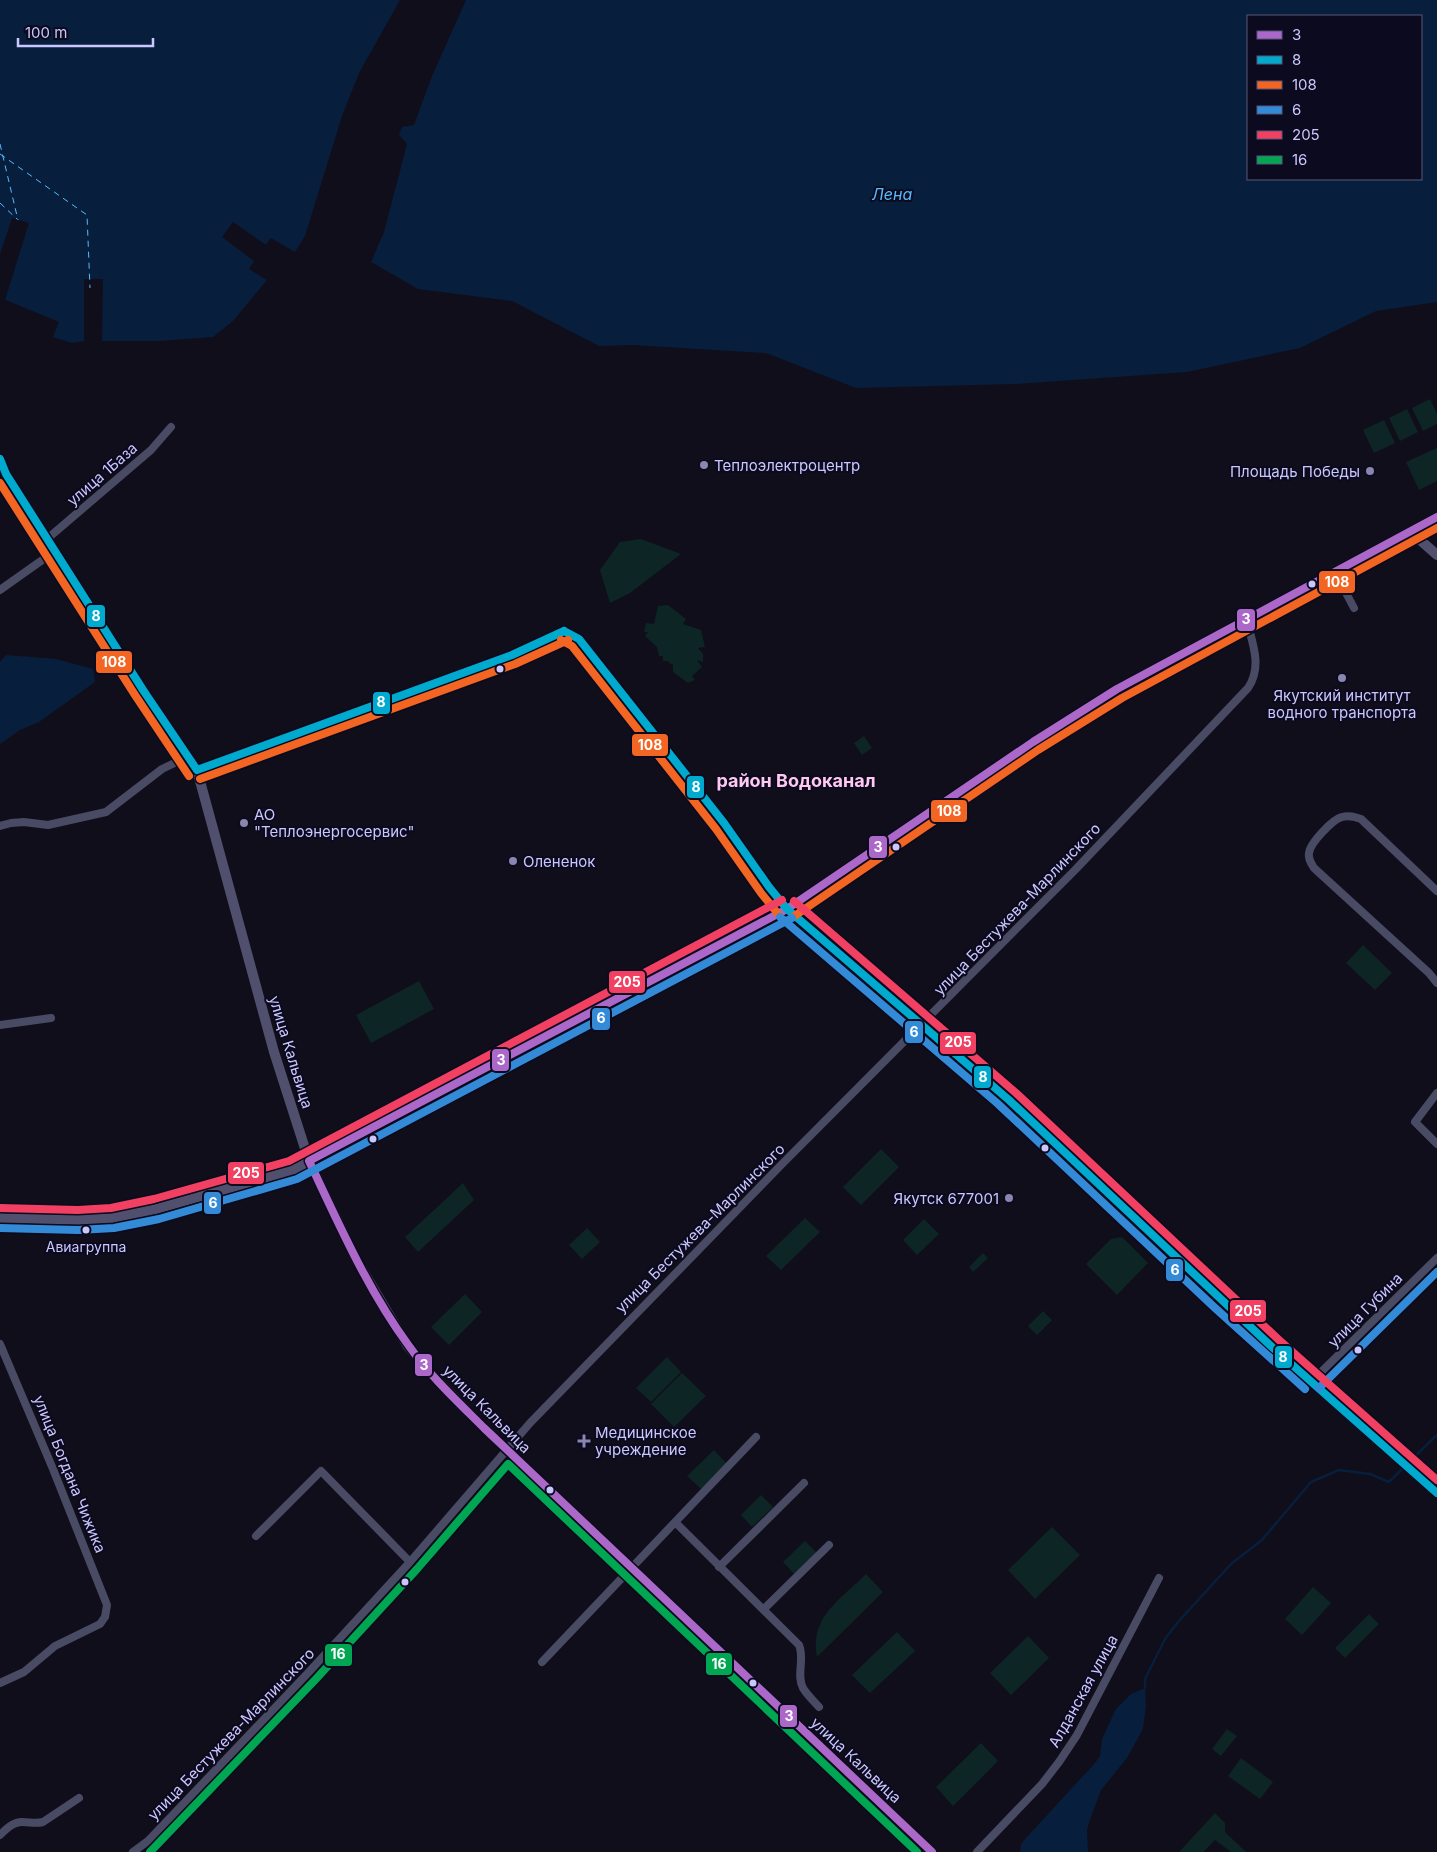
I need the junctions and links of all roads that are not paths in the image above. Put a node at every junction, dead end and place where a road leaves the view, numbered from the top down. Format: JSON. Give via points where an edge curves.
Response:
{"nodes":[{"id":1,"x":171,"y":427,"type":"dead end"},
{"id":2,"x":0,"y":460,"type":"edge"},
{"id":3,"x":3,"y":473,"type":"edge"},
{"id":4,"x":1437,"y":517,"type":"edge"},
{"id":5,"x":1411,"y":532,"type":"junction"},
{"id":6,"x":47,"y":539,"type":"junction"},
{"id":7,"x":55,"y":551,"type":"junction"},
{"id":8,"x":1437,"y":555,"type":"edge"},
{"id":9,"x":1335,"y":572,"type":"junction"},
{"id":10,"x":0,"y":590,"type":"edge"},
{"id":11,"x":1354,"y":608,"type":"dead end"},
{"id":12,"x":1246,"y":618,"type":"junction"},
{"id":13,"x":187,"y":756,"type":"junction"},
{"id":14,"x":196,"y":770,"type":"junction"},
{"id":15,"x":0,"y":826,"type":"edge"},
{"id":16,"x":1437,"y":891,"type":"edge"},
{"id":17,"x":787,"y":909,"type":"junction"},
{"id":18,"x":1437,"y":983,"type":"edge"},
{"id":19,"x":51,"y":1018,"type":"dead end"},
{"id":20,"x":0,"y":1025,"type":"edge"},
{"id":21,"x":922,"y":1025,"type":"junction"},
{"id":22,"x":1437,"y":1093,"type":"edge"},
{"id":23,"x":1437,"y":1144,"type":"edge"},
{"id":24,"x":309,"y":1161,"type":"junction"},
{"id":25,"x":0,"y":1218,"type":"edge"},
{"id":26,"x":1437,"y":1258,"type":"edge"},
{"id":27,"x":0,"y":1344,"type":"edge"},
{"id":28,"x":1312,"y":1381,"type":"junction"},
{"id":29,"x":756,"y":1437,"type":"dead end"},
{"id":30,"x":507,"y":1450,"type":"junction"},
{"id":31,"x":804,"y":1483,"type":"dead end"},
{"id":32,"x":1437,"y":1492,"type":"edge"},
{"id":33,"x":676,"y":1523,"type":"junction"},
{"id":34,"x":256,"y":1536,"type":"dead end"},
{"id":35,"x":829,"y":1545,"type":"dead end"},
{"id":36,"x":410,"y":1562,"type":"junction"},
{"id":37,"x":719,"y":1567,"type":"junction"},
{"id":38,"x":631,"y":1569,"type":"junction"},
{"id":39,"x":1159,"y":1578,"type":"dead end"},
{"id":40,"x":764,"y":1609,"type":"junction"},
{"id":41,"x":542,"y":1662,"type":"dead end"},
{"id":42,"x":0,"y":1683,"type":"edge"},
{"id":43,"x":819,"y":1707,"type":"dead end"},
{"id":44,"x":79,"y":1798,"type":"dead end"},
{"id":45,"x":0,"y":1834,"type":"edge"},
{"id":46,"x":133,"y":1852,"type":"edge"},
{"id":47,"x":932,"y":1852,"type":"edge"},
{"id":48,"x":977,"y":1852,"type":"edge"}],
"edges":[{"from":1,"to":6,"type":"street","name":"улица 1База","via":[[151,450]]},
{"from":2,"to":3,"type":"street","name":"улица Кальвица"},
{"from":3,"to":6,"type":"street","name":"улица Кальвица"},
{"from":4,"to":5,"type":"street"},
{"from":5,"to":8,"type":"street"},
{"from":5,"to":9,"type":"street"},
{"from":6,"to":7,"type":"street","name":"улица Кальвица"},
{"from":7,"to":10,"type":"street"},
{"from":7,"to":13,"type":"street","name":"улица Кальвица"},
{"from":9,"to":11,"type":"street"},
{"from":9,"to":12,"type":"street"},
{"from":12,"to":17,"type":"street","via":[[1075,714]]},
{"from":12,"to":21,"type":"street","name":"улица Бестужева-Марлинского","via":[[1256,660],[1254,679],[1248,688]]},
{"from":13,"to":14,"type":"street","name":"улица Кальвица"},
{"from":13,"to":15,"type":"street","via":[[162,769],[106,812],[48,825],[24,822]]},
{"from":14,"to":17,"type":"street","via":[[512,655],[564,631],[580,639]]},
{"from":14,"to":24,"type":"street","name":"улица Кальвица","via":[[274,1052]]},
{"from":16,"to":18,"type":"street","via":[[1361,819],[1352,816],[1334,820],[1309,851],[1314,868]]},
{"from":17,"to":21,"type":"street"},
{"from":17,"to":24,"type":"street"},
{"from":19,"to":20,"type":"street"},
{"from":21,"to":28,"type":"street","via":[[1052,1140]]},
{"from":21,"to":30,"type":"street","name":"улица Бестужева-Марлинского","via":[[630,1318]]},
{"from":22,"to":23,"type":"street","via":[[1415,1122]]},
{"from":24,"to":25,"type":"street","via":[[293,1170],[156,1209],[112,1218]]},
{"from":24,"to":30,"type":"street","name":"улица Кальвица","via":[[357,1261],[408,1345],[430,1374]]},
{"from":26,"to":28,"type":"street","name":"улица Губина"},
{"from":27,"to":42,"type":"street","name":"улица Богдана Чижика","via":[[106,1606],[105,1617],[100,1624],[54,1646],[24,1672]]},
{"from":28,"to":32,"type":"street"},
{"from":29,"to":33,"type":"street"},
{"from":30,"to":36,"type":"street","name":"улица Бестужева-Марлинского"},
{"from":30,"to":38,"type":"street","name":"улица Кальвица"},
{"from":31,"to":37,"type":"street"},
{"from":33,"to":37,"type":"street"},
{"from":33,"to":38,"type":"street"},
{"from":34,"to":36,"type":"street","via":[[321,1471]]},
{"from":35,"to":40,"type":"street"},
{"from":36,"to":46,"type":"street","name":"улица Бестужева-Марлинского","via":[[295,1688],[148,1841]]},
{"from":37,"to":40,"type":"street"},
{"from":38,"to":41,"type":"street"},
{"from":38,"to":47,"type":"street","name":"улица Кальвица"},
{"from":39,"to":48,"type":"street","name":"Алданская улица","via":[[1077,1735],[1042,1784]]},
{"from":40,"to":43,"type":"street","via":[[799,1645],[802,1684]]},
{"from":44,"to":45,"type":"street","via":[[43,1822],[16,1823]]}]}
